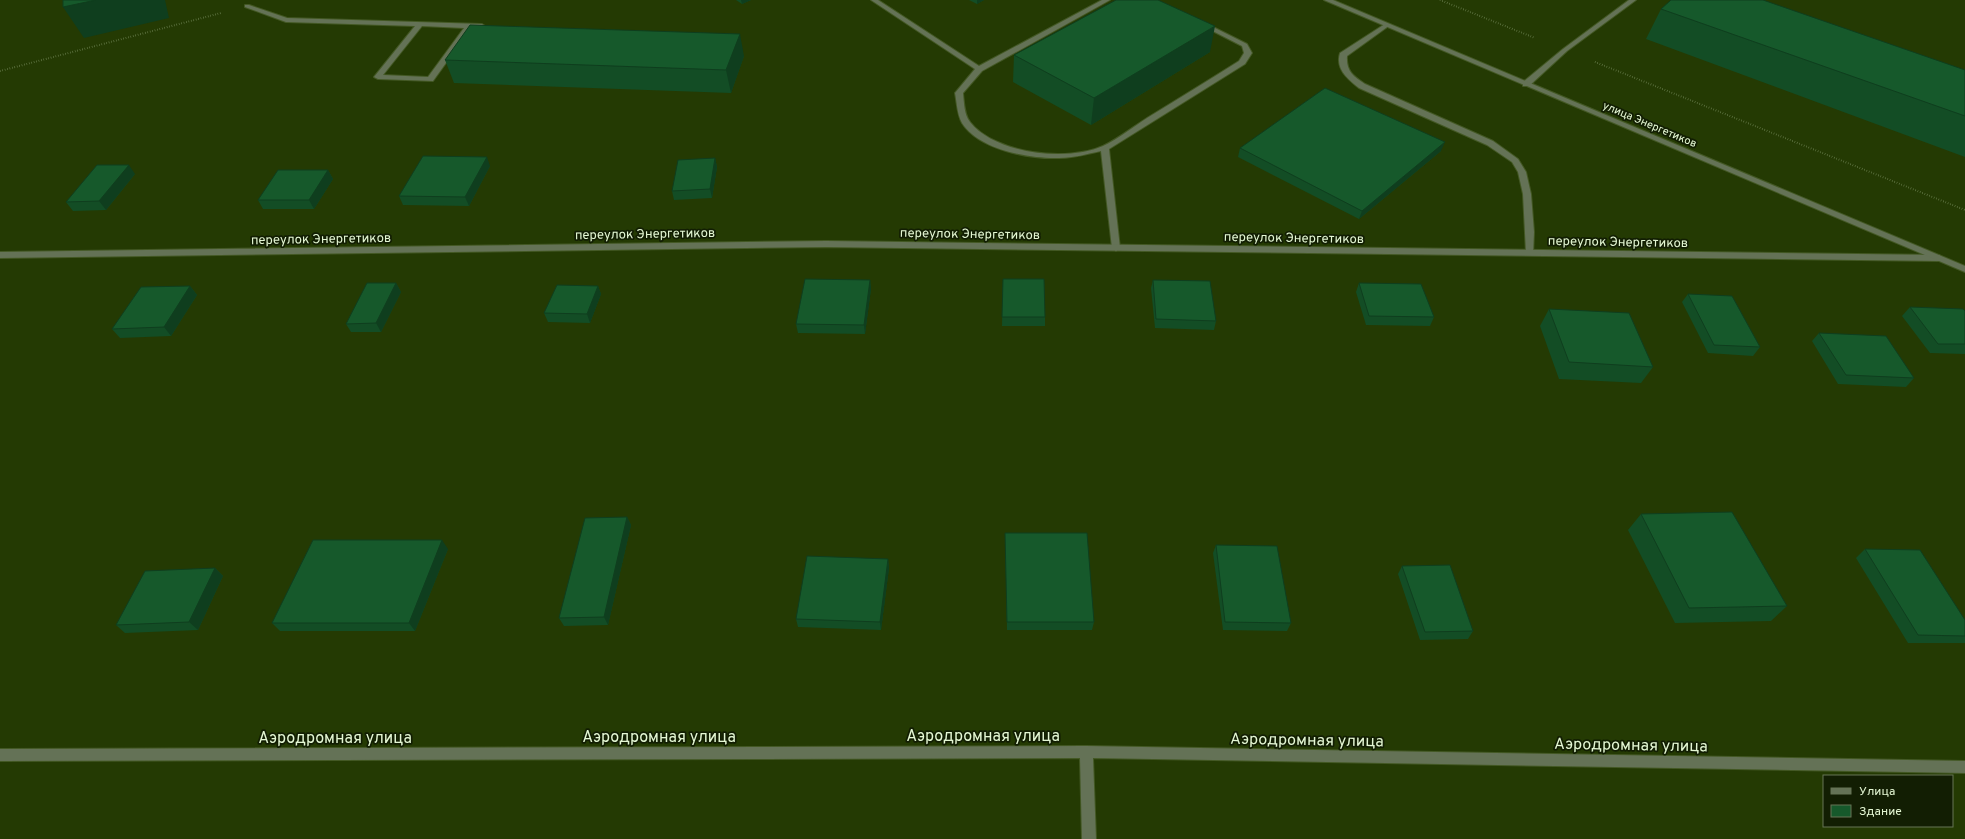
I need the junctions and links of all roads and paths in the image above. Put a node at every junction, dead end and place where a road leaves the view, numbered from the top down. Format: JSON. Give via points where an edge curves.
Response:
{"nodes":[{"id":1,"x":256,"y":0,"type":"edge"},
{"id":2,"x":874,"y":0,"type":"edge"},
{"id":3,"x":1107,"y":0,"type":"edge"},
{"id":4,"x":1327,"y":0,"type":"edge"},
{"id":5,"x":1440,"y":0,"type":"edge"},
{"id":6,"x":1633,"y":0,"type":"edge"},
{"id":7,"x":247,"y":6,"type":"junction"},
{"id":8,"x":1198,"y":22,"type":"edge"},
{"id":9,"x":420,"y":24,"type":"junction"},
{"id":10,"x":1386,"y":25,"type":"junction"},
{"id":11,"x":469,"y":26,"type":"junction"},
{"id":12,"x":492,"y":27,"type":"edge"},
{"id":13,"x":1566,"y":50,"type":"junction"},
{"id":14,"x":979,"y":69,"type":"junction"},
{"id":15,"x":0,"y":71,"type":"edge"},
{"id":16,"x":1526,"y":84,"type":"junction"},
{"id":17,"x":1105,"y":148,"type":"junction"},
{"id":18,"x":1965,"y":210,"type":"edge"},
{"id":19,"x":1116,"y":248,"type":"junction"},
{"id":20,"x":1530,"y":253,"type":"junction"},
{"id":21,"x":0,"y":255,"type":"edge"},
{"id":22,"x":1939,"y":258,"type":"junction"},
{"id":23,"x":1965,"y":269,"type":"edge"},
{"id":24,"x":1086,"y":752,"type":"junction"},
{"id":25,"x":0,"y":755,"type":"edge"},
{"id":26,"x":1965,"y":767,"type":"edge"},
{"id":27,"x":1089,"y":839,"type":"edge"}],
"edges":[{"from":1,"to":7,"type":"street"},
{"from":2,"to":14,"type":"street"},
{"from":3,"to":14,"type":"street"},
{"from":4,"to":10,"type":"street","name":"улица Энергетиков"},
{"from":5,"to":13,"type":"path"},
{"from":6,"to":13,"type":"street"},
{"from":7,"to":9,"type":"street","via":[[286,20]]},
{"from":7,"to":15,"type":"path"},
{"from":8,"to":17,"type":"street","via":[[1245,46],[1248,53],[1242,62]]},
{"from":9,"to":11,"type":"street"},
{"from":9,"to":11,"type":"street","via":[[378,77],[430,79]]},
{"from":10,"to":16,"type":"street","name":"улица Энергетиков"},
{"from":10,"to":20,"type":"street","via":[[1343,55],[1342,66],[1348,76],[1362,86],[1490,143],[1518,163],[1526,179]]},
{"from":11,"to":12,"type":"street"},
{"from":13,"to":16,"type":"street"},
{"from":13,"to":18,"type":"path"},
{"from":14,"to":17,"type":"street","via":[[959,93],[966,122],[979,135],[999,146],[1034,155],[1072,155]]},
{"from":16,"to":22,"type":"street","name":"улица Энергетиков"},
{"from":17,"to":19,"type":"street"},
{"from":19,"to":20,"type":"street","name":"переулок Энергетиков"},
{"from":19,"to":21,"type":"street","name":"переулок Энергетиков","via":[[826,244]]},
{"from":20,"to":22,"type":"street","name":"переулок Энергетиков"},
{"from":22,"to":23,"type":"street","name":"улица Энергетиков"},
{"from":24,"to":25,"type":"street","name":"Аэродромная улица"},
{"from":24,"to":26,"type":"street","name":"Аэродромная улица"},
{"from":24,"to":27,"type":"street"}]}
